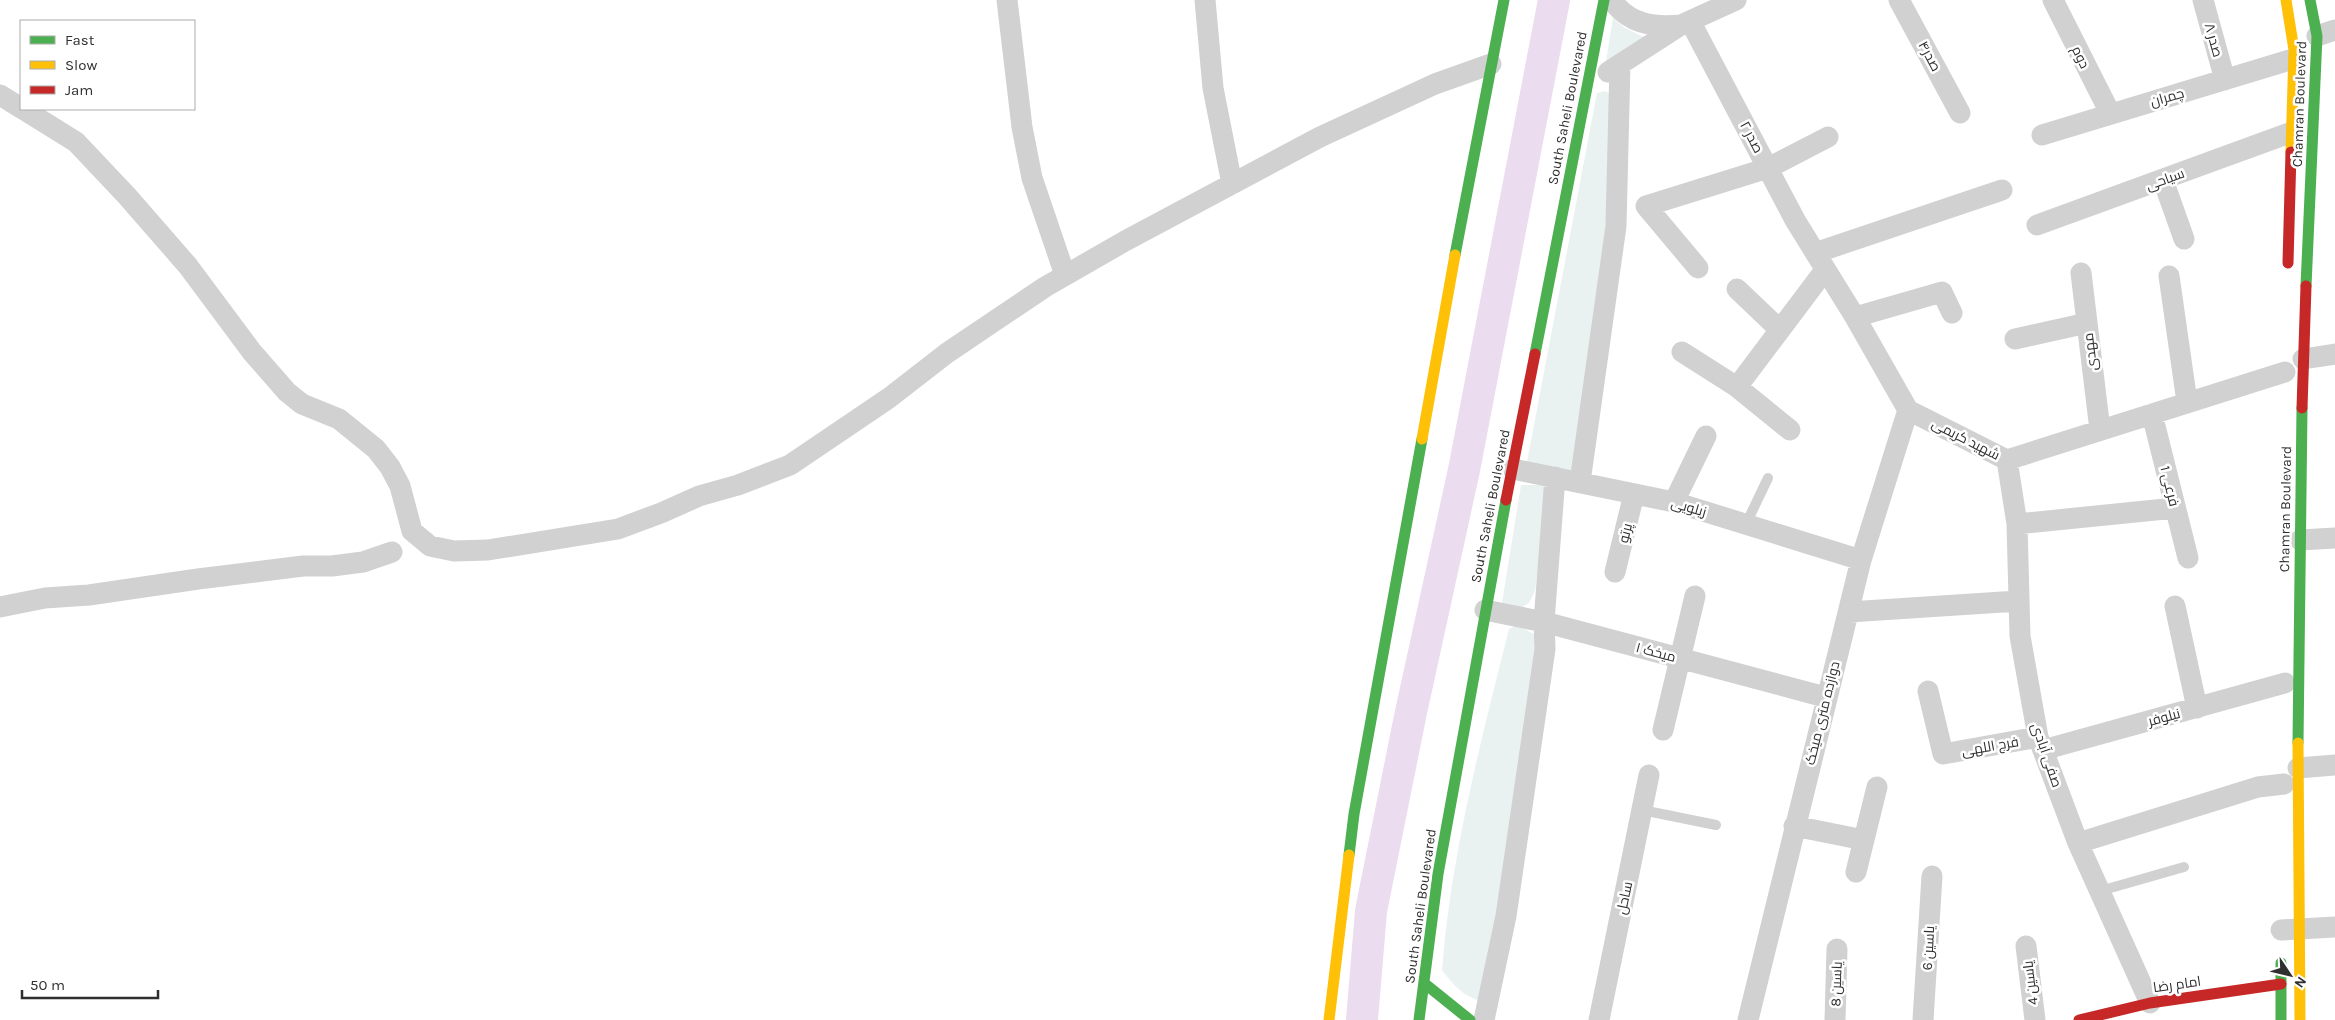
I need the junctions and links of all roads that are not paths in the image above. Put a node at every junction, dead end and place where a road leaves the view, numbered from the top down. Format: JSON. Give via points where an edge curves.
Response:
{"nodes":[{"id":1,"x":1007,"y":0,"type":"edge"},
{"id":2,"x":1205,"y":0,"type":"edge"},
{"id":3,"x":1504,"y":0,"type":"edge"},
{"id":4,"x":1604,"y":0,"type":"edge"},
{"id":5,"x":1612,"y":0,"type":"edge"},
{"id":6,"x":1736,"y":0,"type":"edge"},
{"id":7,"x":1899,"y":0,"type":"edge"},
{"id":8,"x":2053,"y":0,"type":"edge"},
{"id":9,"x":2202,"y":0,"type":"edge"},
{"id":10,"x":2286,"y":0,"type":"edge"},
{"id":11,"x":2310,"y":0,"type":"edge"},
{"id":12,"x":1686,"y":22,"type":"junction"},
{"id":13,"x":2326,"y":33,"type":"edge"},
{"id":14,"x":2293,"y":59,"type":"junction"},
{"id":15,"x":1491,"y":64,"type":"junction"},
{"id":16,"x":1620,"y":64,"type":"junction"},
{"id":17,"x":2225,"y":80,"type":"junction"},
{"id":18,"x":1587,"y":85,"type":"junction"},
{"id":19,"x":0,"y":95,"type":"edge"},
{"id":20,"x":20,"y":107,"type":"edge"},
{"id":21,"x":25,"y":110,"type":"edge"},
{"id":22,"x":1960,"y":113,"type":"dead end"},
{"id":23,"x":2110,"y":113,"type":"junction"},
{"id":24,"x":2292,"y":132,"type":"junction"},
{"id":25,"x":2042,"y":135,"type":"dead end"},
{"id":26,"x":1828,"y":137,"type":"dead end"},
{"id":27,"x":1768,"y":168,"type":"junction"},
{"id":28,"x":2163,"y":180,"type":"junction"},
{"id":29,"x":1232,"y":184,"type":"junction"},
{"id":30,"x":2002,"y":190,"type":"dead end"},
{"id":31,"x":2037,"y":225,"type":"dead end"},
{"id":32,"x":2184,"y":239,"type":"dead end"},
{"id":33,"x":1820,"y":262,"type":"junction"},
{"id":34,"x":1698,"y":268,"type":"dead end"},
{"id":35,"x":2081,"y":273,"type":"dead end"},
{"id":36,"x":1065,"y":275,"type":"junction"},
{"id":37,"x":2169,"y":276,"type":"dead end"},
{"id":38,"x":2288,"y":276,"type":"dead end"},
{"id":39,"x":1737,"y":289,"type":"dead end"},
{"id":40,"x":1952,"y":313,"type":"dead end"},
{"id":41,"x":1855,"y":317,"type":"junction"},
{"id":42,"x":2087,"y":322,"type":"junction"},
{"id":43,"x":1780,"y":330,"type":"junction"},
{"id":44,"x":2015,"y":339,"type":"dead end"},
{"id":45,"x":1682,"y":352,"type":"dead end"},
{"id":46,"x":2335,"y":354,"type":"edge"},
{"id":47,"x":2289,"y":369,"type":"junction"},
{"id":48,"x":1737,"y":387,"type":"junction"},
{"id":49,"x":2187,"y":402,"type":"junction"},
{"id":50,"x":1908,"y":410,"type":"junction"},
{"id":51,"x":2152,"y":414,"type":"junction"},
{"id":52,"x":1790,"y":430,"type":"dead end"},
{"id":53,"x":2100,"y":430,"type":"junction"},
{"id":54,"x":1706,"y":436,"type":"dead end"},
{"id":55,"x":2007,"y":460,"type":"junction"},
{"id":56,"x":1513,"y":469,"type":"junction"},
{"id":57,"x":1555,"y":477,"type":"junction"},
{"id":58,"x":1768,"y":478,"type":"dead end"},
{"id":59,"x":1580,"y":482,"type":"junction"},
{"id":60,"x":1634,"y":494,"type":"junction"},
{"id":61,"x":1674,"y":502,"type":"junction"},
{"id":62,"x":2175,"y":508,"type":"junction"},
{"id":63,"x":406,"y":511,"type":"junction"},
{"id":64,"x":1746,"y":524,"type":"junction"},
{"id":65,"x":2017,"y":524,"type":"junction"},
{"id":66,"x":2335,"y":538,"type":"edge"},
{"id":67,"x":2300,"y":540,"type":"junction"},
{"id":68,"x":426,"y":542,"type":"junction"},
{"id":69,"x":392,"y":552,"type":"junction"},
{"id":70,"x":2188,"y":558,"type":"dead end"},
{"id":71,"x":1861,"y":560,"type":"junction"},
{"id":72,"x":1615,"y":572,"type":"dead end"},
{"id":73,"x":1695,"y":596,"type":"dead end"},
{"id":74,"x":2018,"y":601,"type":"junction"},
{"id":75,"x":2175,"y":606,"type":"dead end"},
{"id":76,"x":0,"y":607,"type":"edge"},
{"id":77,"x":1485,"y":610,"type":"junction"},
{"id":78,"x":1848,"y":612,"type":"junction"},
{"id":79,"x":1544,"y":622,"type":"junction"},
{"id":80,"x":1680,"y":658,"type":"junction"},
{"id":81,"x":2285,"y":683,"type":"dead end"},
{"id":82,"x":1928,"y":691,"type":"dead end"},
{"id":83,"x":1825,"y":697,"type":"junction"},
{"id":84,"x":2197,"y":708,"type":"junction"},
{"id":85,"x":1663,"y":730,"type":"dead end"},
{"id":86,"x":2041,"y":744,"type":"junction"},
{"id":87,"x":2335,"y":765,"type":"edge"},
{"id":88,"x":1649,"y":776,"type":"dead end"},
{"id":89,"x":2288,"y":779,"type":"junction"},
{"id":90,"x":1877,"y":787,"type":"dead end"},
{"id":91,"x":1642,"y":810,"type":"junction"},
{"id":92,"x":1716,"y":825,"type":"dead end"},
{"id":93,"x":1794,"y":826,"type":"junction"},
{"id":94,"x":1864,"y":840,"type":"junction"},
{"id":95,"x":2078,"y":843,"type":"junction"},
{"id":96,"x":2184,"y":867,"type":"dead end"},
{"id":97,"x":1856,"y":872,"type":"dead end"},
{"id":98,"x":1932,"y":876,"type":"dead end"},
{"id":99,"x":2100,"y":891,"type":"junction"},
{"id":100,"x":2335,"y":927,"type":"edge"},
{"id":101,"x":2285,"y":934,"type":"junction"},
{"id":102,"x":2026,"y":946,"type":"dead end"},
{"id":103,"x":1837,"y":948,"type":"dead end"},
{"id":104,"x":1424,"y":983,"type":"junction"},
{"id":105,"x":2280,"y":984,"type":"junction"},
{"id":106,"x":2150,"y":1003,"type":"junction"},
{"id":107,"x":1329,"y":1020,"type":"edge"},
{"id":108,"x":1419,"y":1020,"type":"edge"},
{"id":109,"x":1470,"y":1020,"type":"edge"},
{"id":110,"x":1484,"y":1020,"type":"edge"},
{"id":111,"x":1599,"y":1020,"type":"edge"},
{"id":112,"x":1748,"y":1020,"type":"edge"},
{"id":113,"x":1835,"y":1020,"type":"edge"},
{"id":114,"x":1923,"y":1020,"type":"edge"},
{"id":115,"x":2035,"y":1020,"type":"edge"},
{"id":116,"x":2079,"y":1020,"type":"edge"},
{"id":117,"x":2281,"y":1020,"type":"edge"},
{"id":118,"x":2300,"y":1020,"type":"edge"}],
"edges":[{"from":1,"to":36,"type":"street","via":[[1022,128],[1032,178]]},
{"from":2,"to":29,"type":"street","via":[[1213,88]]},
{"from":3,"to":15,"type":"main road"},
{"from":4,"to":18,"type":"main road","name":"South Saheli Boulevared"},
{"from":5,"to":12,"type":"street","via":[[1625,15],[1641,23],[1660,27]]},
{"from":6,"to":12,"type":"street"},
{"from":7,"to":22,"type":"street","name":"صدر۴"},
{"from":8,"to":23,"type":"street","name":"دوم"},
{"from":9,"to":17,"type":"street","name":"صدر ۸"},
{"from":10,"to":14,"type":"main road","name":"Chamran Boulevard"},
{"from":11,"to":13,"type":"main road","name":"Chamran Boulevard"},
{"from":12,"to":16,"type":"street"},
{"from":12,"to":27,"type":"street","name":"صدر ۲"},
{"from":13,"to":47,"type":"main road","name":"Chamran Boulevard"},
{"from":14,"to":17,"type":"street","name":"چمران"},
{"from":14,"to":24,"type":"main road","name":"Chamran Boulevard"},
{"from":15,"to":29,"type":"street","via":[[1435,84],[1320,137]]},
{"from":15,"to":107,"type":"main road","via":[[1354,814]]},
{"from":16,"to":18,"type":"street"},
{"from":16,"to":59,"type":"street","via":[[1616,226]]},
{"from":17,"to":23,"type":"street","name":"چمران"},
{"from":18,"to":56,"type":"main road","name":"South Saheli Boulevared"},
{"from":19,"to":20,"type":"street"},
{"from":21,"to":63,"type":"street","via":[[76,142],[127,196],[188,266],[252,352],[287,392],[302,404],[339,419],[376,449],[400,486]]},
{"from":23,"to":25,"type":"street","name":"چمران"},
{"from":24,"to":28,"type":"street","name":"سیاحی"},
{"from":24,"to":38,"type":"main road","name":"Chamran Boulevard"},
{"from":26,"to":27,"type":"street"},
{"from":27,"to":33,"type":"street","name":"صدر ۲"},
{"from":27,"to":34,"type":"street","via":[[1646,206]]},
{"from":28,"to":31,"type":"street","name":"سیاحی"},
{"from":28,"to":32,"type":"street"},
{"from":29,"to":36,"type":"street"},
{"from":30,"to":33,"type":"street"},
{"from":33,"to":41,"type":"street"},
{"from":33,"to":43,"type":"street"},
{"from":35,"to":42,"type":"street","name":"مهدی"},
{"from":36,"to":68,"type":"street","via":[[947,353],[889,398],[790,465],[699,496],[618,529],[488,550],[454,551],[430,546]]},
{"from":37,"to":49,"type":"street"},
{"from":39,"to":43,"type":"street"},
{"from":40,"to":41,"type":"street","via":[[1942,292]]},
{"from":41,"to":50,"type":"street"},
{"from":42,"to":44,"type":"street"},
{"from":42,"to":53,"type":"street","name":"مهدی"},
{"from":43,"to":48,"type":"street"},
{"from":45,"to":48,"type":"street"},
{"from":46,"to":47,"type":"street","name":"شهید کریمی"},
{"from":47,"to":49,"type":"street","name":"شهید کریمی"},
{"from":47,"to":67,"type":"main road","name":"Chamran Boulevard"},
{"from":48,"to":52,"type":"street"},
{"from":49,"to":51,"type":"street","name":"شهید کریمی"},
{"from":50,"to":55,"type":"street","name":"شهید کریمی"},
{"from":50,"to":71,"type":"street","name":"دوازده متری میخک"},
{"from":51,"to":53,"type":"street","name":"شهید کریمی"},
{"from":51,"to":62,"type":"street","name":"فرعی 1"},
{"from":53,"to":55,"type":"street","name":"شهید کریمی"},
{"from":54,"to":61,"type":"street"},
{"from":55,"to":65,"type":"street","name":"صفی آبادی"},
{"from":56,"to":57,"type":"street","name":"زیلویی"},
{"from":56,"to":77,"type":"main road","name":"South Saheli Boulevared"},
{"from":57,"to":59,"type":"street","name":"زیلویی"},
{"from":57,"to":79,"type":"street"},
{"from":58,"to":64,"type":"lane"},
{"from":59,"to":60,"type":"street","name":"زیلویی"},
{"from":60,"to":61,"type":"street","name":"زیلویی"},
{"from":60,"to":72,"type":"street","name":"پرتو"},
{"from":61,"to":64,"type":"street","name":"زیلویی"},
{"from":62,"to":65,"type":"street"},
{"from":62,"to":70,"type":"street","name":"فرعی 1"},
{"from":63,"to":68,"type":"street","via":[[412,531]]},
{"from":63,"to":69,"type":"street","via":[[403,533]]},
{"from":64,"to":71,"type":"street","name":"زیلویی"},
{"from":65,"to":74,"type":"street","name":"صفی آبادی"},
{"from":66,"to":67,"type":"street"},
{"from":67,"to":89,"type":"main road","name":"Chamran Boulevard"},
{"from":68,"to":69,"type":"street"},
{"from":69,"to":76,"type":"street","via":[[364,562],[303,566],[45,598]]},
{"from":71,"to":78,"type":"street","name":"دوازده متری میخک"},
{"from":73,"to":80,"type":"street"},
{"from":74,"to":78,"type":"street"},
{"from":74,"to":86,"type":"street","name":"صفی آبادی","via":[[2025,670]]},
{"from":75,"to":84,"type":"street"},
{"from":77,"to":79,"type":"street","name":"میخک ۱"},
{"from":77,"to":104,"type":"main road","name":"South Saheli Boulevared","via":[[1438,874]]},
{"from":78,"to":83,"type":"street","name":"دوازده متری میخک"},
{"from":79,"to":80,"type":"street","name":"میخک ۱"},
{"from":79,"to":110,"type":"street","via":[[1545,649],[1506,916]]},
{"from":80,"to":83,"type":"street","name":"میخک ۱"},
{"from":80,"to":85,"type":"street"},
{"from":81,"to":84,"type":"street","name":"نیلوفر"},
{"from":82,"to":86,"type":"street","name":"فرج اللهی","via":[[1943,754]]},
{"from":83,"to":93,"type":"street","name":"دوازده متری میخک"},
{"from":84,"to":86,"type":"street","name":"نیلوفر"},
{"from":86,"to":95,"type":"street","name":"صفی آبادی"},
{"from":87,"to":89,"type":"street"},
{"from":88,"to":91,"type":"street","name":"ساحل"},
{"from":89,"to":95,"type":"street"},
{"from":89,"to":101,"type":"main road","name":"Chamran Boulevard"},
{"from":90,"to":94,"type":"street"},
{"from":91,"to":92,"type":"lane"},
{"from":91,"to":111,"type":"street","name":"ساحل"},
{"from":93,"to":94,"type":"street"},
{"from":93,"to":112,"type":"street","name":"دوازده متری میخک"},
{"from":94,"to":97,"type":"street"},
{"from":95,"to":99,"type":"street","name":"صفی آبادی"},
{"from":96,"to":99,"type":"lane"},
{"from":98,"to":114,"type":"street","name":"یاسین 6"},
{"from":99,"to":106,"type":"street","name":"صفی آبادی"},
{"from":100,"to":101,"type":"street"},
{"from":101,"to":105,"type":"main road","name":"Chamran Boulevard"},
{"from":101,"to":118,"type":"main road","name":"Chamran Boulevard"},
{"from":102,"to":115,"type":"street","name":"یاسین 4"},
{"from":103,"to":113,"type":"street","name":"یاسین 8"},
{"from":104,"to":108,"type":"main road","name":"South Saheli Boulevared"},
{"from":104,"to":109,"type":"main road"},
{"from":105,"to":106,"type":"main road","name":"امام رضا"},
{"from":105,"to":117,"type":"main road","name":"Chamran Boulevard"},
{"from":106,"to":116,"type":"main road","name":"امام رضا"}]}
